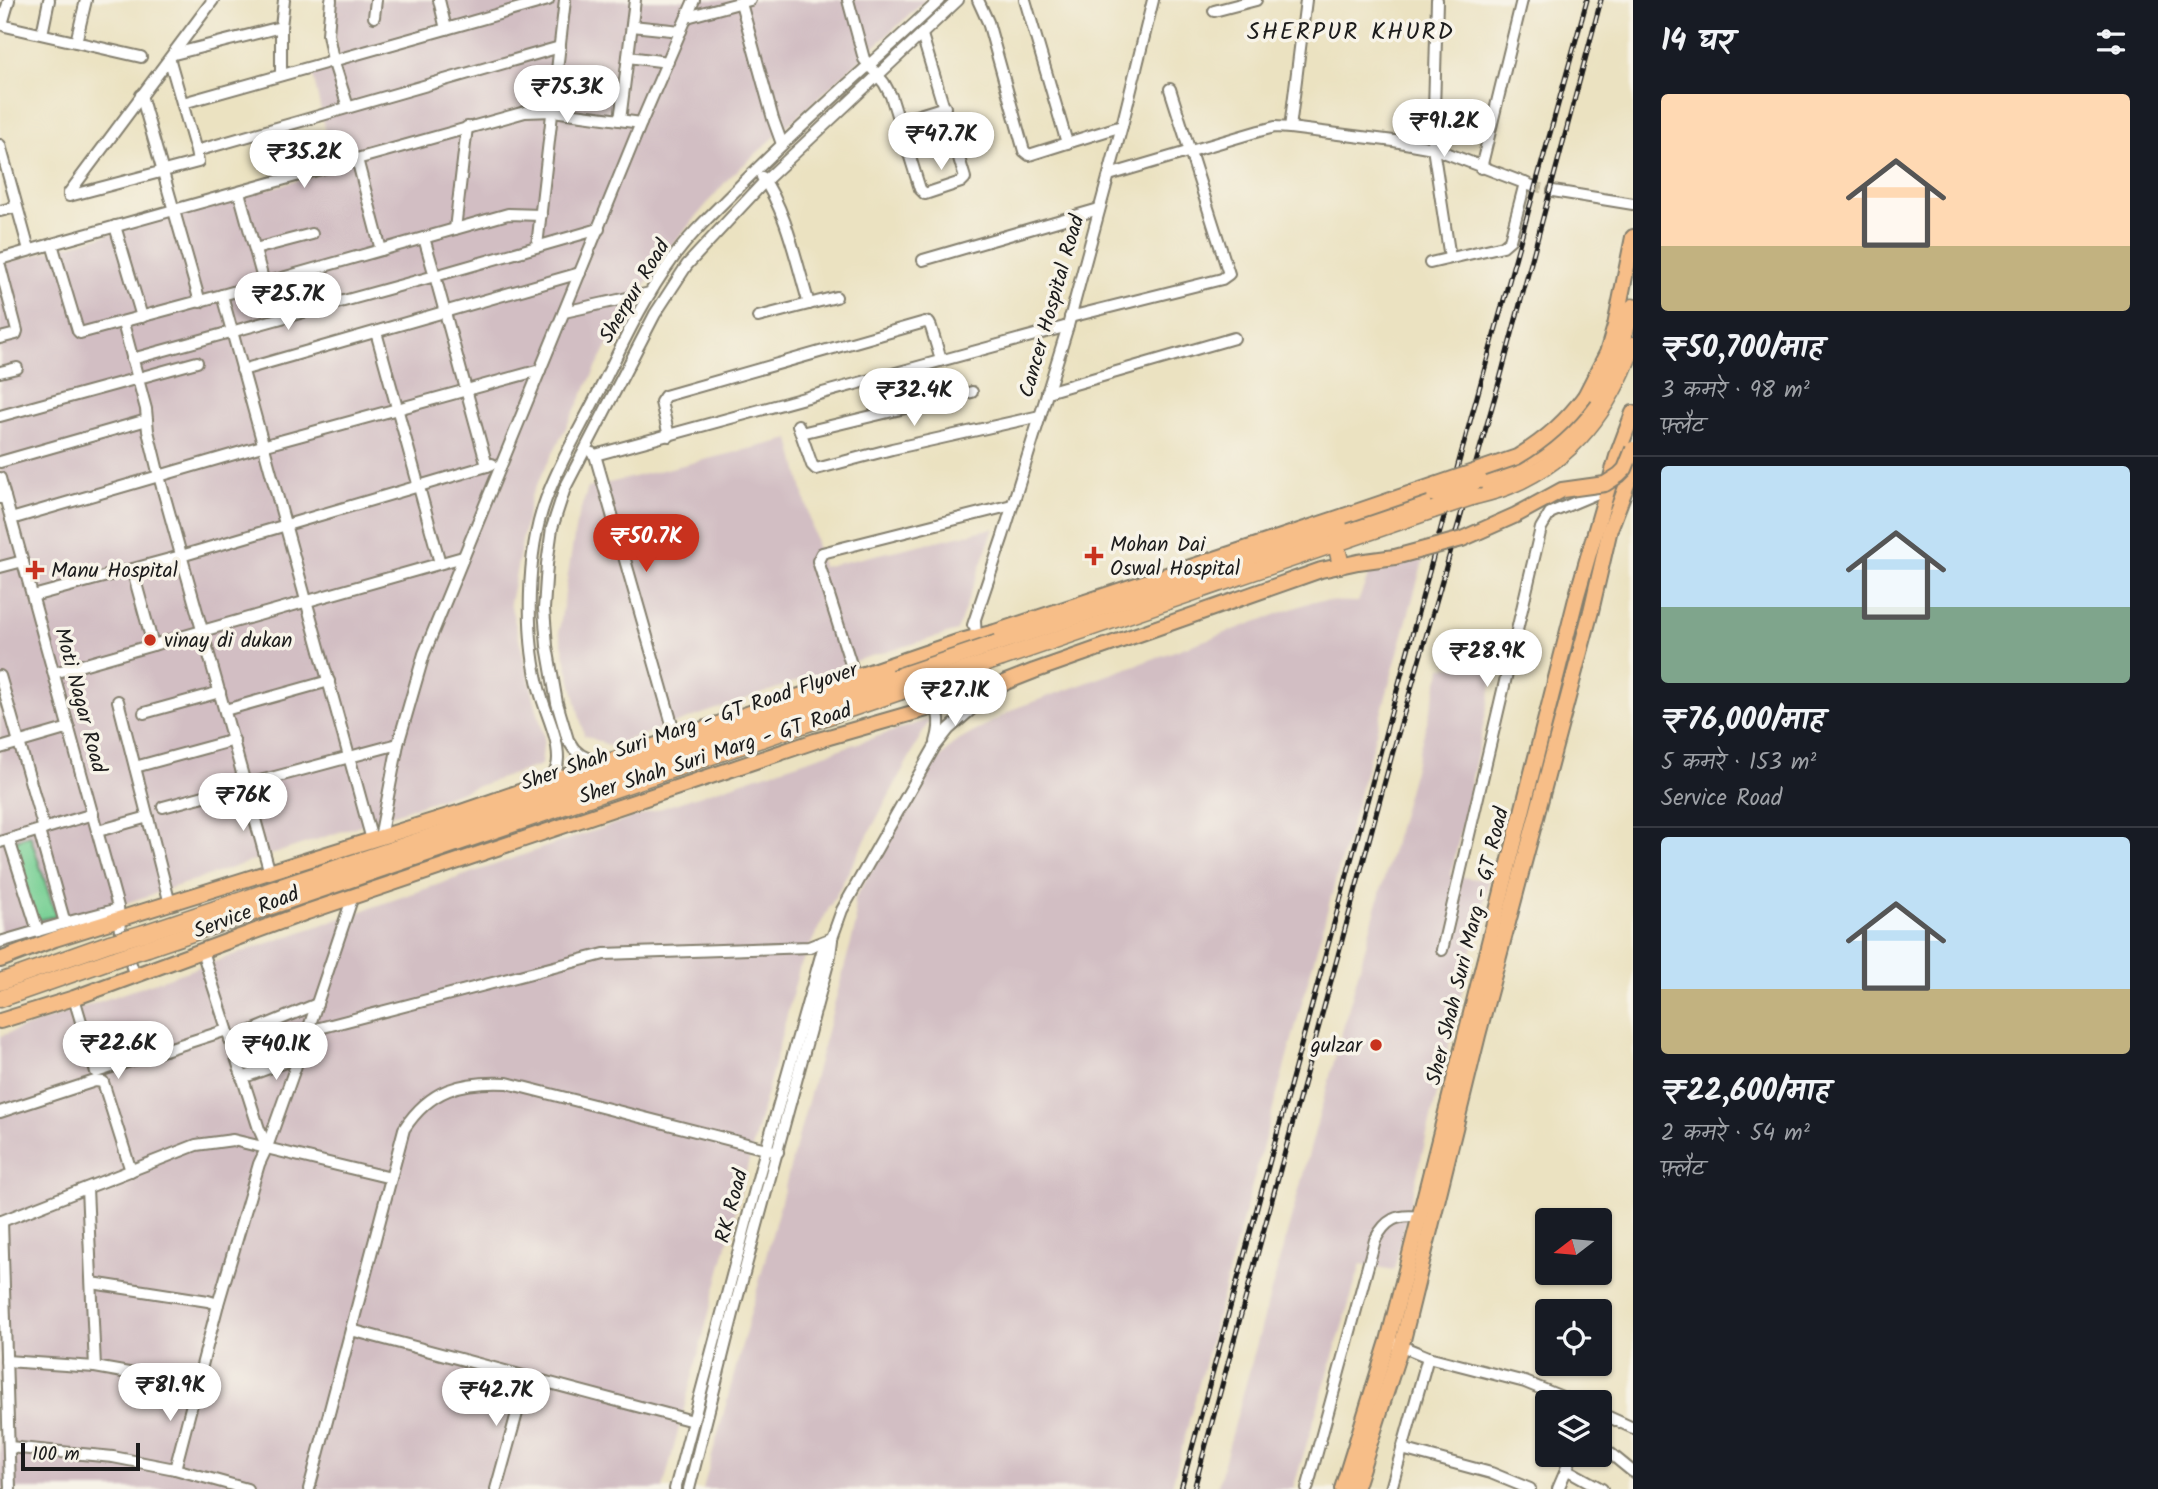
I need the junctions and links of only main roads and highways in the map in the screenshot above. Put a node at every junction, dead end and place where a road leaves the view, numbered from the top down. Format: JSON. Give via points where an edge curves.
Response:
{"nodes":[{"id":1,"x":1633,"y":237,"type":"edge"},
{"id":2,"x":1633,"y":307,"type":"edge"},
{"id":3,"x":1633,"y":345,"type":"edge"},
{"id":4,"x":1590,"y":394,"type":"junction"},
{"id":5,"x":1633,"y":413,"type":"edge"},
{"id":6,"x":1633,"y":449,"type":"edge"},
{"id":7,"x":1633,"y":469,"type":"edge"},
{"id":8,"x":1434,"y":502,"type":"junction"},
{"id":9,"x":1322,"y":528,"type":"junction"},
{"id":10,"x":1336,"y":544,"type":"junction"},
{"id":11,"x":1349,"y":563,"type":"junction"},
{"id":12,"x":999,"y":650,"type":"junction"},
{"id":13,"x":895,"y":678,"type":"junction"},
{"id":14,"x":899,"y":716,"type":"junction"},
{"id":15,"x":496,"y":800,"type":"joint"},
{"id":16,"x":508,"y":844,"type":"joint"},
{"id":17,"x":113,"y":951,"type":"junction"},
{"id":18,"x":0,"y":960,"type":"edge"},
{"id":19,"x":0,"y":982,"type":"edge"},
{"id":20,"x":0,"y":999,"type":"edge"},
{"id":21,"x":0,"y":1021,"type":"edge"},
{"id":22,"x":1401,"y":1345,"type":"junction"},
{"id":23,"x":1342,"y":1489,"type":"edge"},
{"id":24,"x":1355,"y":1489,"type":"edge"}],
"edges":[{"from":1,"to":4,"type":"main road","name":"Sher Shah Suri Marg - GT Road","via":[[1615,326]]},
{"from":2,"to":4,"type":"highway","name":"Sher Shah Suri Marg - GT Road Flyover","via":[[1616,356]]},
{"from":3,"to":8,"type":"highway","name":"Sher Shah Suri Marg - GT Road Flyover","bridge":true,"via":[[1604,408],[1558,458],[1511,485]]},
{"from":4,"to":8,"type":"highway","name":"Sher Shah Suri Marg - GT Road Flyover","bridge":true,"via":[[1578,421],[1550,446],[1511,469]]},
{"from":4,"to":9,"type":"main road","name":"Sher Shah Suri Marg - GT Road","bridge":true,"via":[[1559,427],[1517,457],[1344,516]]},
{"from":5,"to":22,"type":"main road","name":"Sher Shah Suri Marg - GT Road","via":[[1577,595],[1420,1217]]},
{"from":6,"to":11,"type":"main road","name":"Sher Shah Suri Marg - GT Road","bridge":true,"via":[[1625,469],[1605,484],[1555,493],[1451,542]]},
{"from":7,"to":22,"type":"main road","name":"Sher Shah Suri Marg - GT Road","via":[[1610,529]]},
{"from":8,"to":9,"type":"highway","name":"Sher Shah Suri Marg - GT Road Flyover"},
{"from":8,"to":10,"type":"highway","name":"Sher Shah Suri Marg - GT Road Flyover"},
{"from":9,"to":12,"type":"highway","name":"Sher Shah Suri Marg - GT Road Flyover"},
{"from":9,"to":13,"type":"main road","name":"Sher Shah Suri Marg - GT Road","via":[[931,651]]},
{"from":10,"to":11,"type":"highway"},
{"from":10,"to":12,"type":"highway","name":"Sher Shah Suri Marg - GT Road Flyover"},
{"from":11,"to":14,"type":"main road","name":"Sher Shah Suri Marg - GT Road","via":[[1034,671],[960,704]]},
{"from":12,"to":13,"type":"highway","name":"Sher Shah Suri Marg - GT Road Flyover","bridge":true},
{"from":13,"to":14,"type":"main road","via":[[905,673],[912,688],[910,704]]},
{"from":13,"to":15,"type":"main road","name":"Sher Shah Suri Marg - GT Road","via":[[855,677]]},
{"from":13,"to":17,"type":"highway","name":"Sher Shah Suri Marg - GT Road Flyover","bridge":true},
{"from":14,"to":16,"type":"main road","name":"Sher Shah Suri Marg - GT Road"},
{"from":15,"to":18,"type":"main road","name":"Service Road","via":[[170,904],[118,914]]},
{"from":16,"to":21,"type":"main road","name":"Service Road"},
{"from":17,"to":19,"type":"highway","name":"Sher Shah Suri Marg - GT Road Flyover"},
{"from":17,"to":20,"type":"highway","name":"Sher Shah Suri Marg - GT Road Flyover"},
{"from":22,"to":23,"type":"main road","name":"Sher Shah Suri Marg - GT Road"},
{"from":22,"to":24,"type":"main road","name":"Sher Shah Suri Marg - GT Road"}]}
